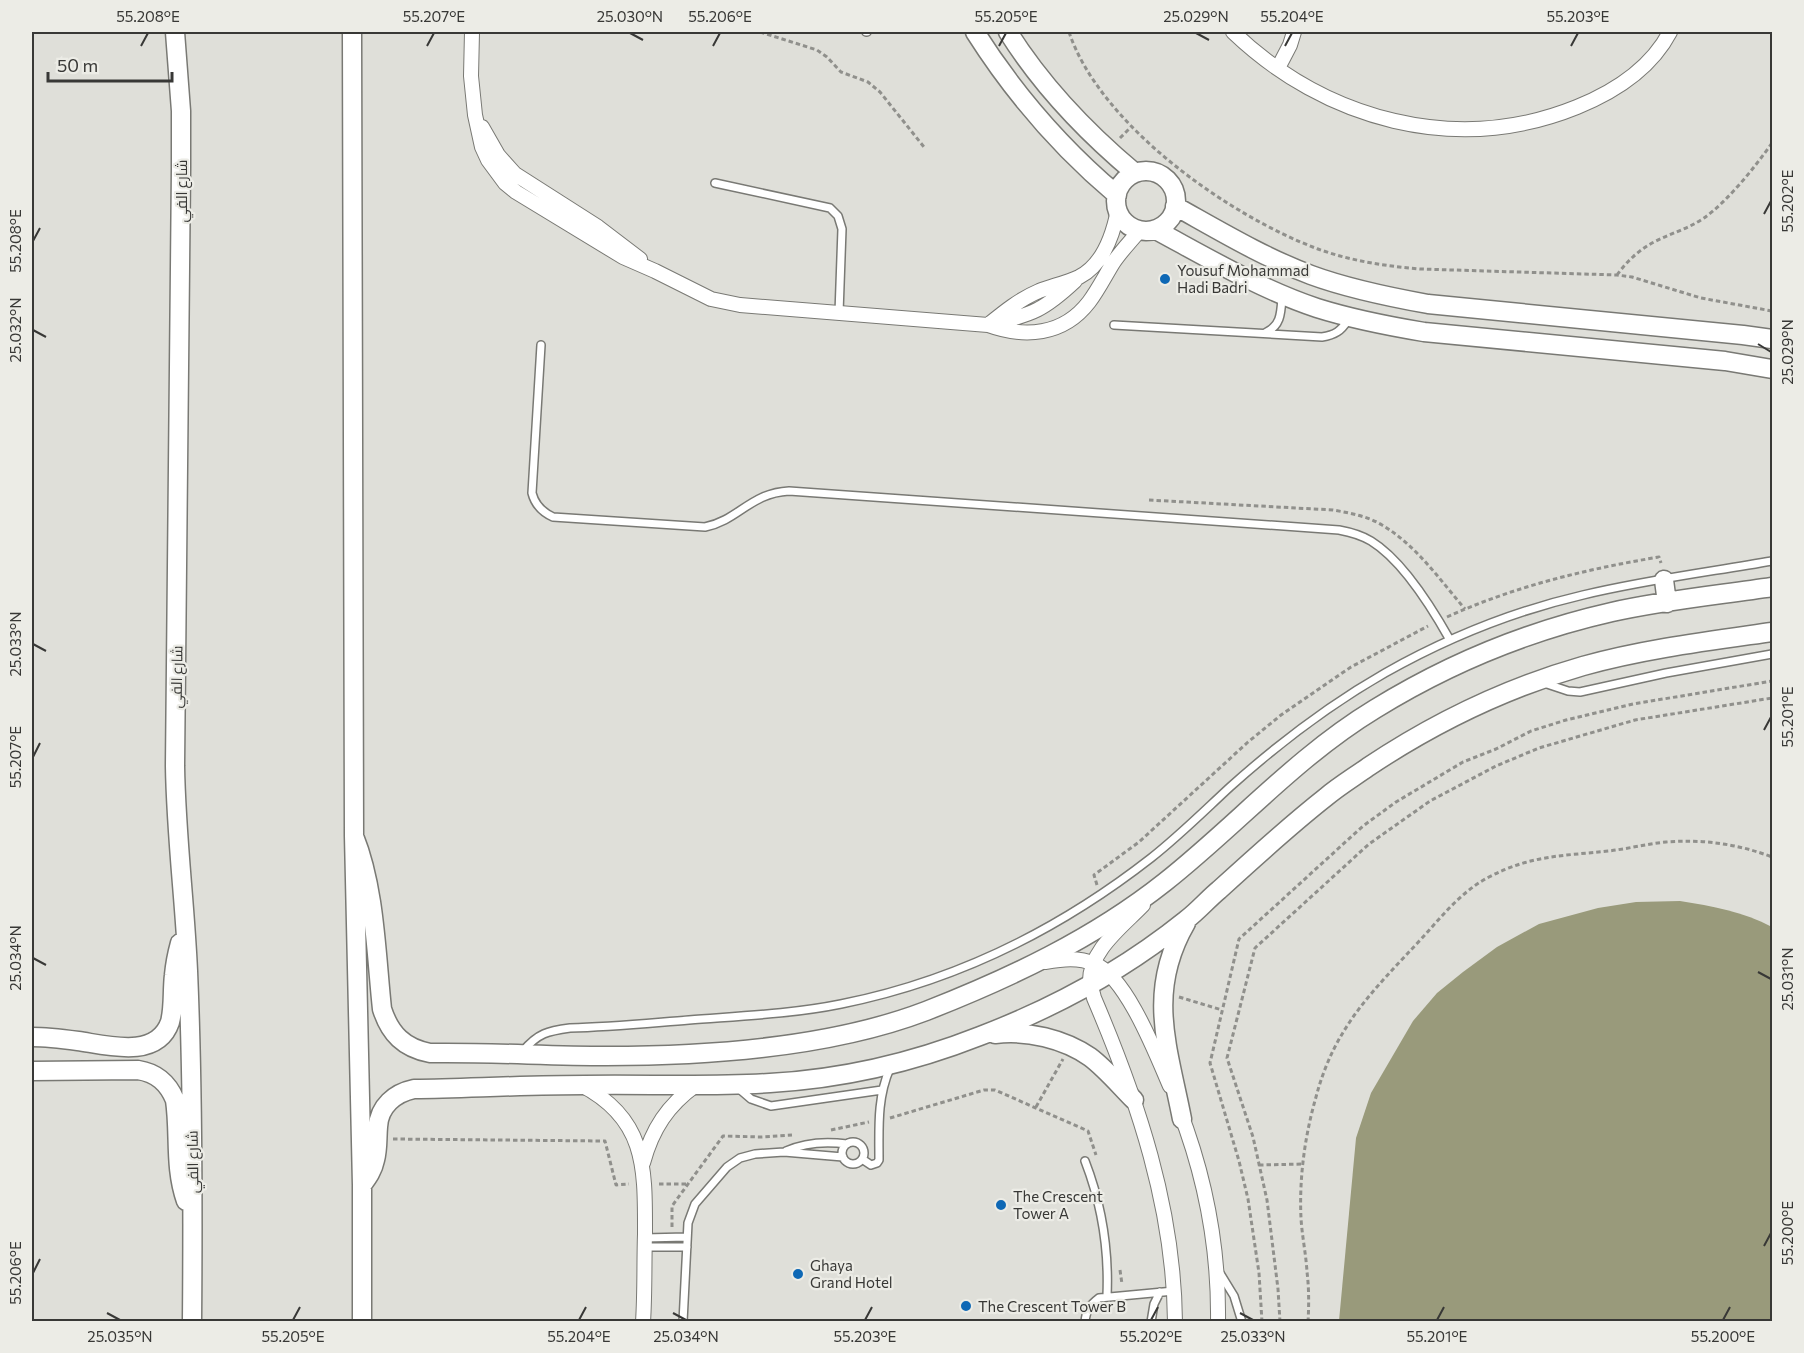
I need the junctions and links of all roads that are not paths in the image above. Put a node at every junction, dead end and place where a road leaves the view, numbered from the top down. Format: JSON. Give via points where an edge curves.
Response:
{"nodes":[{"id":1,"x":175,"y":32,"type":"edge"},
{"id":2,"x":186,"y":32,"type":"edge"},
{"id":3,"x":352,"y":32,"type":"edge"},
{"id":4,"x":472,"y":32,"type":"edge"},
{"id":5,"x":975,"y":32,"type":"edge"},
{"id":6,"x":1008,"y":32,"type":"edge"},
{"id":7,"x":1233,"y":32,"type":"edge"},
{"id":8,"x":1294,"y":32,"type":"edge"},
{"id":9,"x":1670,"y":32,"type":"edge"},
{"id":10,"x":1278,"y":68,"type":"junction"},
{"id":11,"x":181,"y":111,"type":"junction"},
{"id":12,"x":1135,"y":173,"type":"junction"},
{"id":13,"x":715,"y":183,"type":"dead end"},
{"id":14,"x":1117,"y":203,"type":"junction"},
{"id":15,"x":1175,"y":206,"type":"junction"},
{"id":16,"x":1148,"y":230,"type":"junction"},
{"id":17,"x":1078,"y":277,"type":"junction"},
{"id":18,"x":1282,"y":294,"type":"junction"},
{"id":19,"x":1052,"y":302,"type":"junction"},
{"id":20,"x":838,"y":313,"type":"junction"},
{"id":21,"x":1349,"y":317,"type":"junction"},
{"id":22,"x":1070,"y":320,"type":"junction"},
{"id":23,"x":1114,"y":324,"type":"dead end"},
{"id":24,"x":988,"y":325,"type":"junction"},
{"id":25,"x":1265,"y":333,"type":"junction"},
{"id":26,"x":1773,"y":339,"type":"edge"},
{"id":27,"x":541,"y":345,"type":"dead end"},
{"id":28,"x":1773,"y":369,"type":"edge"},
{"id":29,"x":1773,"y":561,"type":"edge"},
{"id":30,"x":1664,"y":580,"type":"junction"},
{"id":31,"x":1773,"y":587,"type":"edge"},
{"id":32,"x":1666,"y":603,"type":"junction"},
{"id":33,"x":1773,"y":632,"type":"edge"},
{"id":34,"x":1450,"y":640,"type":"junction"},
{"id":35,"x":1773,"y":654,"type":"edge"},
{"id":36,"x":1539,"y":681,"type":"junction"},
{"id":37,"x":354,"y":836,"type":"junction"},
{"id":38,"x":1163,"y":884,"type":"junction"},
{"id":39,"x":1190,"y":917,"type":"junction"},
{"id":40,"x":185,"y":927,"type":"junction"},
{"id":41,"x":1035,"y":963,"type":"junction"},
{"id":42,"x":1094,"y":963,"type":"junction"},
{"id":43,"x":1110,"y":974,"type":"junction"},
{"id":44,"x":1090,"y":984,"type":"junction"},
{"id":45,"x":32,"y":1037,"type":"edge"},
{"id":46,"x":978,"y":1037,"type":"junction"},
{"id":47,"x":520,"y":1054,"type":"junction"},
{"id":48,"x":891,"y":1064,"type":"junction"},
{"id":49,"x":32,"y":1071,"type":"edge"},
{"id":50,"x":581,"y":1085,"type":"junction"},
{"id":51,"x":696,"y":1085,"type":"junction"},
{"id":52,"x":735,"y":1085,"type":"junction"},
{"id":53,"x":882,"y":1090,"type":"junction"},
{"id":54,"x":1134,"y":1100,"type":"junction"},
{"id":55,"x":1182,"y":1119,"type":"junction"},
{"id":56,"x":847,"y":1144,"type":"junction"},
{"id":57,"x":784,"y":1152,"type":"junction"},
{"id":58,"x":843,"y":1157,"type":"junction"},
{"id":59,"x":862,"y":1159,"type":"junction"},
{"id":60,"x":1085,"y":1161,"type":"dead end"},
{"id":61,"x":643,"y":1165,"type":"junction"},
{"id":62,"x":362,"y":1185,"type":"junction"},
{"id":63,"x":192,"y":1214,"type":"junction"},
{"id":64,"x":687,"y":1237,"type":"junction"},
{"id":65,"x":644,"y":1243,"type":"junction"},
{"id":66,"x":687,"y":1247,"type":"junction"},
{"id":67,"x":1216,"y":1267,"type":"junction"},
{"id":68,"x":1167,"y":1292,"type":"junction"},
{"id":69,"x":1107,"y":1296,"type":"junction"},
{"id":70,"x":192,"y":1322,"type":"edge"},
{"id":71,"x":362,"y":1322,"type":"edge"},
{"id":72,"x":644,"y":1322,"type":"edge"},
{"id":73,"x":683,"y":1322,"type":"edge"},
{"id":74,"x":1085,"y":1322,"type":"edge"},
{"id":75,"x":1151,"y":1322,"type":"edge"},
{"id":76,"x":1175,"y":1322,"type":"edge"},
{"id":77,"x":1218,"y":1322,"type":"edge"},
{"id":78,"x":1242,"y":1322,"type":"edge"}],
"edges":[{"from":1,"to":11,"type":"street","name":"شارع الفي"},
{"from":2,"to":11,"type":"street"},
{"from":3,"to":37,"type":"street"},
{"from":4,"to":20,"type":"street","via":[[471,76],[482,147],[488,160],[516,192],[607,248],[698,294],[725,303]]},
{"from":5,"to":14,"type":"street","via":[[1037,118]]},
{"from":6,"to":12,"type":"street","via":[[1066,108]]},
{"from":7,"to":10,"type":"street"},
{"from":8,"to":10,"type":"street"},
{"from":9,"to":10,"type":"street","via":[[1652,58],[1612,90],[1562,113],[1483,129],[1428,128],[1375,117],[1324,96]]},
{"from":11,"to":40,"type":"street","name":"شارع الفي","via":[[175,766]]},
{"from":12,"to":14,"type":"street","via":[[1123,182]]},
{"from":12,"to":15,"type":"street","via":[[1150,172],[1164,178],[1174,190]]},
{"from":13,"to":20,"type":"lane","via":[[830,208],[838,216],[842,229]]},
{"from":14,"to":16,"type":"street","via":[[1126,223]]},
{"from":14,"to":17,"type":"street","via":[[1111,236],[1102,256]]},
{"from":15,"to":16,"type":"street","via":[[1169,220]]},
{"from":15,"to":26,"type":"street","via":[[1239,243],[1312,276],[1389,297]]},
{"from":16,"to":18,"type":"street"},
{"from":16,"to":22,"type":"street","via":[[1119,255],[1087,304]]},
{"from":17,"to":19,"type":"street"},
{"from":17,"to":24,"type":"street","via":[[1023,299]]},
{"from":18,"to":21,"type":"street"},
{"from":18,"to":25,"type":"lane","via":[[1279,322]]},
{"from":19,"to":22,"type":"street"},
{"from":19,"to":24,"type":"street","via":[[1029,314]]},
{"from":20,"to":24,"type":"street"},
{"from":21,"to":25,"type":"lane","via":[[1341,330],[1330,336]]},
{"from":21,"to":28,"type":"street","via":[[1424,332]]},
{"from":22,"to":24,"type":"street","via":[[1032,333]]},
{"from":23,"to":25,"type":"lane"},
{"from":27,"to":34,"type":"lane","via":[[532,494],[538,507],[553,517],[705,527],[726,520],[766,495],[789,491],[1339,530],[1379,547],[1426,600]]},
{"from":29,"to":30,"type":"lane"},
{"from":30,"to":32,"type":"street"},
{"from":30,"to":34,"type":"lane","via":[[1581,595]]},
{"from":31,"to":32,"type":"street"},
{"from":32,"to":38,"type":"street","via":[[1615,612],[1514,640],[1418,684],[1321,746]]},
{"from":33,"to":36,"type":"street","via":[[1627,656]]},
{"from":34,"to":47,"type":"lane","via":[[1386,673],[1319,716],[1257,764],[1154,856],[1101,895],[976,964],[908,988],[827,1007],[557,1030],[534,1038]]},
{"from":35,"to":36,"type":"lane","via":[[1580,692]]},
{"from":36,"to":39,"type":"street","via":[[1442,722],[1385,756],[1328,795]]},
{"from":37,"to":47,"type":"street","via":[[368,883],[382,1009],[391,1030],[408,1046],[430,1053]]},
{"from":37,"to":62,"type":"street"},
{"from":38,"to":41,"type":"street","via":[[1071,945]]},
{"from":38,"to":42,"type":"street","via":[[1104,946]]},
{"from":39,"to":43,"type":"street"},
{"from":39,"to":55,"type":"street","via":[[1171,954],[1162,1014]]},
{"from":40,"to":45,"type":"street","via":[[174,975],[171,1019],[160,1037],[127,1048]]},
{"from":40,"to":63,"type":"street","name":"شارع الفي"},
{"from":41,"to":42,"type":"street","via":[[1068,958]]},
{"from":41,"to":47,"type":"street","via":[[924,1011],[833,1037],[683,1054]]},
{"from":42,"to":43,"type":"street"},
{"from":42,"to":44,"type":"street"},
{"from":43,"to":44,"type":"street"},
{"from":43,"to":55,"type":"street","via":[[1134,1010]]},
{"from":44,"to":46,"type":"street"},
{"from":44,"to":54,"type":"street"},
{"from":46,"to":48,"type":"street"},
{"from":46,"to":54,"type":"street","via":[[1041,1036],[1077,1049]]},
{"from":48,"to":52,"type":"street","via":[[814,1079]]},
{"from":48,"to":53,"type":"lane"},
{"from":49,"to":63,"type":"street","via":[[138,1070],[160,1078],[175,1100],[179,1177]]},
{"from":50,"to":51,"type":"street"},
{"from":50,"to":61,"type":"street","via":[[607,1100],[622,1117],[634,1136]]},
{"from":50,"to":62,"type":"street","via":[[403,1092],[393,1097],[381,1114],[376,1159]]},
{"from":51,"to":52,"type":"street"},
{"from":51,"to":61,"type":"street","via":[[676,1100],[661,1119]]},
{"from":52,"to":53,"type":"lane","via":[[751,1100],[771,1106]]},
{"from":53,"to":59,"type":"lane","via":[[879,1160],[871,1165]]},
{"from":54,"to":68,"type":"street","via":[[1162,1199],[1169,1241]]},
{"from":55,"to":67,"type":"street","via":[[1203,1192]]},
{"from":56,"to":57,"type":"lane","via":[[820,1142]]},
{"from":56,"to":58,"type":"lane"},
{"from":56,"to":59,"type":"lane","via":[[861,1145]]},
{"from":57,"to":58,"type":"lane"},
{"from":57,"to":64,"type":"lane","via":[[747,1156],[733,1162],[695,1204]]},
{"from":58,"to":59,"type":"lane","via":[[854,1164]]},
{"from":60,"to":69,"type":"lane","via":[[1102,1217]]},
{"from":61,"to":65,"type":"street"},
{"from":62,"to":71,"type":"street"},
{"from":63,"to":70,"type":"street","name":"شارع الفي"},
{"from":64,"to":65,"type":"lane"},
{"from":64,"to":66,"type":"lane"},
{"from":65,"to":66,"type":"lane"},
{"from":65,"to":72,"type":"street"},
{"from":66,"to":73,"type":"lane"},
{"from":67,"to":77,"type":"street"},
{"from":67,"to":78,"type":"lane","via":[[1226,1280]]},
{"from":68,"to":69,"type":"lane"},
{"from":68,"to":75,"type":"lane","via":[[1154,1304]]},
{"from":68,"to":76,"type":"street"},
{"from":69,"to":74,"type":"lane","via":[[1092,1303]]}]}
